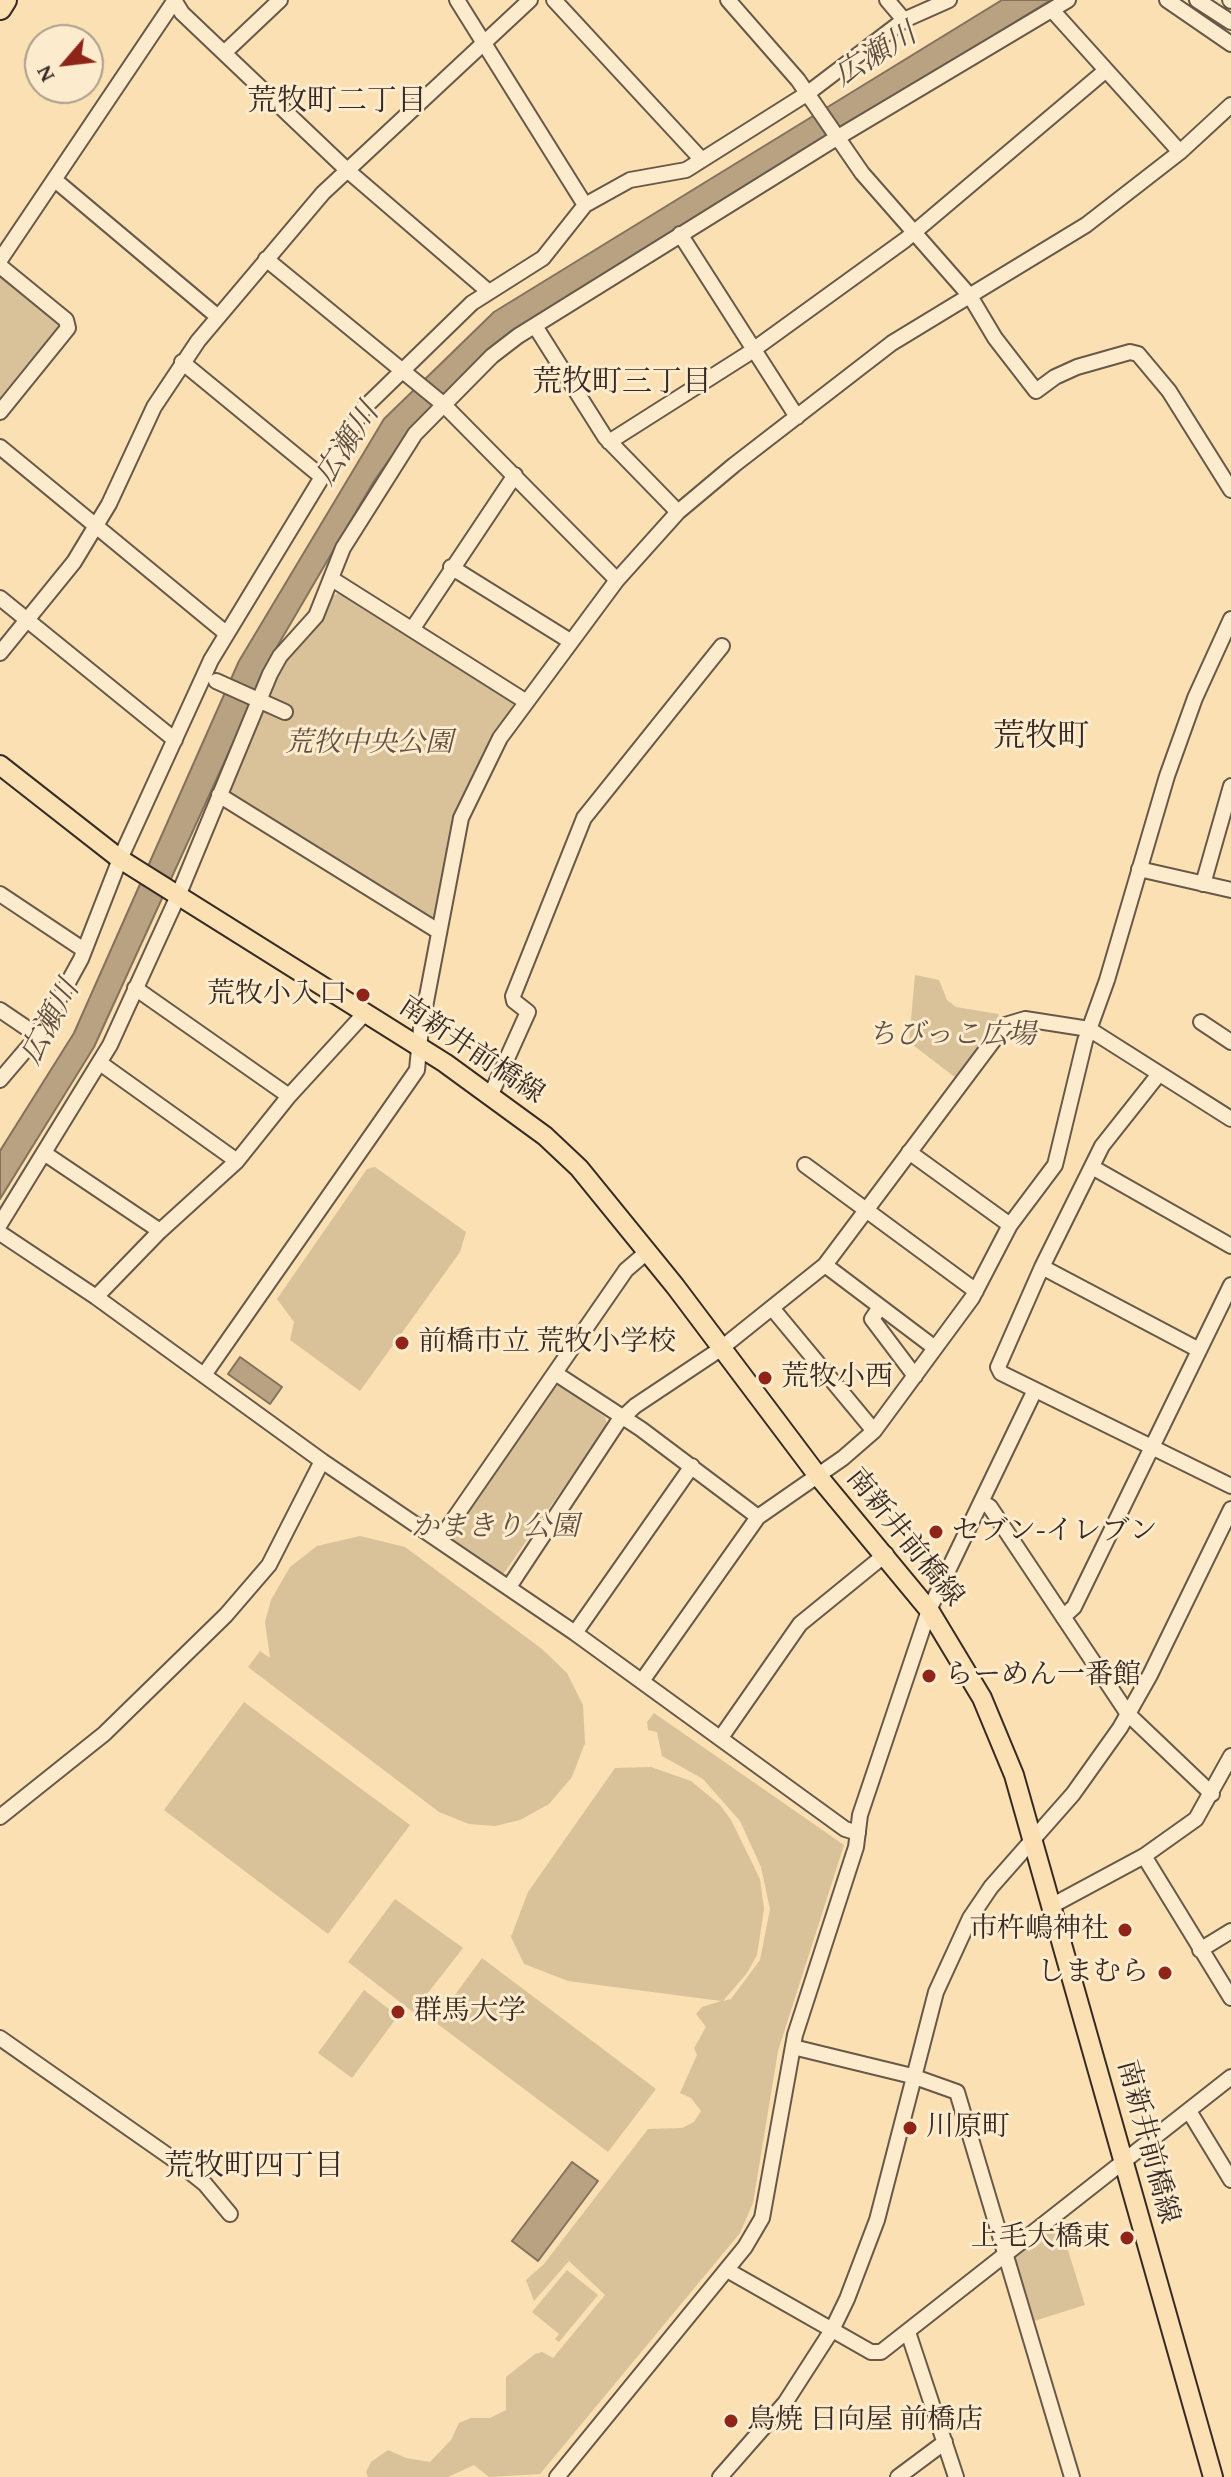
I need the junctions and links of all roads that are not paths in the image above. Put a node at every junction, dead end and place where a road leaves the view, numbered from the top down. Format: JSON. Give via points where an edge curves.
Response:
{"nodes":[{"id":1,"x":5,"y":0,"type":"edge"},
{"id":2,"x":174,"y":0,"type":"edge"},
{"id":3,"x":280,"y":0,"type":"edge"},
{"id":4,"x":457,"y":0,"type":"edge"},
{"id":5,"x":530,"y":0,"type":"edge"},
{"id":6,"x":554,"y":0,"type":"edge"},
{"id":7,"x":728,"y":0,"type":"edge"},
{"id":8,"x":887,"y":0,"type":"edge"},
{"id":9,"x":949,"y":0,"type":"edge"},
{"id":10,"x":1068,"y":0,"type":"edge"},
{"id":11,"x":1167,"y":0,"type":"edge"},
{"id":12,"x":1197,"y":0,"type":"edge"},
{"id":13,"x":0,"y":8,"type":"edge"},
{"id":14,"x":1052,"y":10,"type":"junction"},
{"id":15,"x":904,"y":20,"type":"junction"},
{"id":16,"x":1231,"y":22,"type":"edge"},
{"id":17,"x":484,"y":43,"type":"junction"},
{"id":18,"x":1231,"y":44,"type":"edge"},
{"id":19,"x":224,"y":53,"type":"junction"},
{"id":20,"x":1105,"y":71,"type":"junction"},
{"id":21,"x":808,"y":93,"type":"junction"},
{"id":22,"x":1231,"y":105,"type":"edge"},
{"id":23,"x":836,"y":136,"type":"junction"},
{"id":24,"x":1180,"y":152,"type":"junction"},
{"id":25,"x":702,"y":160,"type":"junction"},
{"id":26,"x":347,"y":170,"type":"junction"},
{"id":27,"x":55,"y":180,"type":"junction"},
{"id":28,"x":585,"y":205,"type":"junction"},
{"id":29,"x":913,"y":232,"type":"junction"},
{"id":30,"x":680,"y":234,"type":"junction"},
{"id":31,"x":266,"y":259,"type":"junction"},
{"id":32,"x":0,"y":263,"type":"edge"},
{"id":33,"x":489,"y":292,"type":"junction"},
{"id":34,"x":970,"y":296,"type":"junction"},
{"id":35,"x":218,"y":317,"type":"junction"},
{"id":36,"x":535,"y":326,"type":"junction"},
{"id":37,"x":753,"y":350,"type":"junction"},
{"id":38,"x":182,"y":362,"type":"junction"},
{"id":39,"x":401,"y":373,"type":"junction"},
{"id":40,"x":443,"y":404,"type":"junction"},
{"id":41,"x":0,"y":412,"type":"edge"},
{"id":42,"x":797,"y":417,"type":"junction"},
{"id":43,"x":609,"y":442,"type":"junction"},
{"id":44,"x":0,"y":447,"type":"edge"},
{"id":45,"x":515,"y":475,"type":"junction"},
{"id":46,"x":322,"y":477,"type":"junction"},
{"id":47,"x":1231,"y":490,"type":"edge"},
{"id":48,"x":678,"y":512,"type":"junction"},
{"id":49,"x":96,"y":526,"type":"junction"},
{"id":50,"x":451,"y":567,"type":"junction"},
{"id":51,"x":332,"y":579,"type":"junction"},
{"id":52,"x":617,"y":580,"type":"junction"},
{"id":53,"x":0,"y":598,"type":"edge"},
{"id":54,"x":1231,"y":619,"type":"edge"},
{"id":55,"x":27,"y":620,"type":"junction"},
{"id":56,"x":413,"y":628,"type":"junction"},
{"id":57,"x":227,"y":634,"type":"junction"},
{"id":58,"x":570,"y":641,"type":"junction"},
{"id":59,"x":722,"y":646,"type":"dead end"},
{"id":60,"x":0,"y":653,"type":"edge"},
{"id":61,"x":220,"y":683,"type":"dead end"},
{"id":62,"x":257,"y":699,"type":"junction"},
{"id":63,"x":525,"y":701,"type":"junction"},
{"id":64,"x":285,"y":712,"type":"dead end"},
{"id":65,"x":175,"y":740,"type":"junction"},
{"id":66,"x":0,"y":765,"type":"edge"},
{"id":67,"x":1231,"y":786,"type":"edge"},
{"id":68,"x":219,"y":795,"type":"junction"},
{"id":69,"x":120,"y":859,"type":"junction"},
{"id":70,"x":1139,"y":869,"type":"junction"},
{"id":71,"x":1203,"y":884,"type":"junction"},
{"id":72,"x":1231,"y":890,"type":"edge"},
{"id":73,"x":174,"y":893,"type":"junction"},
{"id":74,"x":0,"y":894,"type":"edge"},
{"id":75,"x":438,"y":931,"type":"junction"},
{"id":76,"x":84,"y":950,"type":"junction"},
{"id":77,"x":135,"y":988,"type":"junction"},
{"id":78,"x":0,"y":1010,"type":"edge"},
{"id":79,"x":365,"y":1013,"type":"junction"},
{"id":80,"x":1201,"y":1022,"type":"dead end"},
{"id":81,"x":1089,"y":1029,"type":"junction"},
{"id":82,"x":41,"y":1032,"type":"junction"},
{"id":83,"x":1231,"y":1042,"type":"edge"},
{"id":84,"x":421,"y":1049,"type":"junction"},
{"id":85,"x":100,"y":1063,"type":"junction"},
{"id":86,"x":1159,"y":1074,"type":"junction"},
{"id":87,"x":0,"y":1080,"type":"edge"},
{"id":88,"x":491,"y":1094,"type":"junction"},
{"id":89,"x":289,"y":1096,"type":"junction"},
{"id":90,"x":1231,"y":1119,"type":"edge"},
{"id":91,"x":909,"y":1152,"type":"junction"},
{"id":92,"x":44,"y":1153,"type":"junction"},
{"id":93,"x":237,"y":1161,"type":"junction"},
{"id":94,"x":805,"y":1165,"type":"dead end"},
{"id":95,"x":1092,"y":1167,"type":"junction"},
{"id":96,"x":865,"y":1210,"type":"junction"},
{"id":97,"x":0,"y":1224,"type":"edge"},
{"id":98,"x":1010,"y":1225,"type":"junction"},
{"id":99,"x":160,"y":1231,"type":"junction"},
{"id":100,"x":0,"y":1233,"type":"edge"},
{"id":101,"x":1231,"y":1246,"type":"edge"},
{"id":102,"x":647,"y":1252,"type":"junction"},
{"id":103,"x":825,"y":1265,"type":"junction"},
{"id":104,"x":1042,"y":1267,"type":"junction"},
{"id":105,"x":1231,"y":1285,"type":"edge"},
{"id":106,"x":976,"y":1291,"type":"junction"},
{"id":107,"x":96,"y":1297,"type":"junction"},
{"id":108,"x":880,"y":1307,"type":"junction"},
{"id":109,"x":772,"y":1308,"type":"junction"},
{"id":110,"x":935,"y":1348,"type":"junction"},
{"id":111,"x":719,"y":1350,"type":"junction"},
{"id":112,"x":1199,"y":1350,"type":"junction"},
{"id":113,"x":555,"y":1373,"type":"junction"},
{"id":114,"x":204,"y":1375,"type":"junction"},
{"id":115,"x":915,"y":1376,"type":"junction"},
{"id":116,"x":1035,"y":1390,"type":"junction"},
{"id":117,"x":623,"y":1417,"type":"junction"},
{"id":118,"x":874,"y":1431,"type":"junction"},
{"id":119,"x":1151,"y":1448,"type":"junction"},
{"id":120,"x":322,"y":1461,"type":"junction"},
{"id":121,"x":692,"y":1466,"type":"junction"},
{"id":122,"x":818,"y":1476,"type":"junction"},
{"id":123,"x":1231,"y":1486,"type":"edge"},
{"id":124,"x":982,"y":1502,"type":"junction"},
{"id":125,"x":1231,"y":1509,"type":"edge"},
{"id":126,"x":758,"y":1517,"type":"junction"},
{"id":127,"x":440,"y":1539,"type":"junction"},
{"id":128,"x":886,"y":1554,"type":"junction"},
{"id":129,"x":509,"y":1587,"type":"junction"},
{"id":130,"x":929,"y":1610,"type":"junction"},
{"id":131,"x":1063,"y":1617,"type":"junction"},
{"id":132,"x":575,"y":1633,"type":"junction"},
{"id":133,"x":642,"y":1681,"type":"junction"},
{"id":134,"x":1128,"y":1714,"type":"junction"},
{"id":135,"x":722,"y":1736,"type":"junction"},
{"id":136,"x":1231,"y":1756,"type":"edge"},
{"id":137,"x":1212,"y":1794,"type":"junction"},
{"id":138,"x":0,"y":1817,"type":"edge"},
{"id":139,"x":858,"y":1833,"type":"junction"},
{"id":140,"x":1034,"y":1838,"type":"junction"},
{"id":141,"x":1144,"y":1856,"type":"junction"},
{"id":142,"x":1053,"y":1905,"type":"junction"},
{"id":143,"x":1231,"y":1931,"type":"edge"},
{"id":144,"x":1200,"y":1950,"type":"junction"},
{"id":145,"x":1231,"y":1998,"type":"edge"},
{"id":146,"x":0,"y":2038,"type":"edge"},
{"id":147,"x":793,"y":2047,"type":"junction"},
{"id":148,"x":912,"y":2076,"type":"junction"},
{"id":149,"x":1231,"y":2077,"type":"edge"},
{"id":150,"x":1189,"y":2111,"type":"junction"},
{"id":151,"x":1124,"y":2162,"type":"junction"},
{"id":152,"x":1231,"y":2180,"type":"edge"},
{"id":153,"x":230,"y":2214,"type":"dead end"},
{"id":154,"x":1004,"y":2256,"type":"junction"},
{"id":155,"x":727,"y":2270,"type":"junction"},
{"id":156,"x":832,"y":2330,"type":"junction"},
{"id":157,"x":908,"y":2332,"type":"junction"},
{"id":158,"x":945,"y":2442,"type":"junction"},
{"id":159,"x":557,"y":2477,"type":"edge"},
{"id":160,"x":720,"y":2477,"type":"edge"},
{"id":161,"x":898,"y":2477,"type":"edge"},
{"id":162,"x":956,"y":2477,"type":"edge"},
{"id":163,"x":1072,"y":2477,"type":"edge"},
{"id":164,"x":1213,"y":2477,"type":"edge"}],
"edges":[{"from":1,"to":13,"type":"highway"},
{"from":2,"to":19,"type":"street"},
{"from":2,"to":27,"type":"street"},
{"from":3,"to":19,"type":"street"},
{"from":4,"to":17,"type":"street"},
{"from":5,"to":17,"type":"street"},
{"from":6,"to":25,"type":"street"},
{"from":7,"to":21,"type":"street"},
{"from":8,"to":15,"type":"street"},
{"from":9,"to":15,"type":"street"},
{"from":10,"to":14,"type":"street"},
{"from":11,"to":18,"type":"street"},
{"from":12,"to":16,"type":"street"},
{"from":14,"to":20,"type":"street"},
{"from":14,"to":23,"type":"street"},
{"from":15,"to":21,"type":"street"},
{"from":17,"to":26,"type":"street"},
{"from":17,"to":28,"type":"street"},
{"from":19,"to":26,"type":"street"},
{"from":20,"to":24,"type":"street"},
{"from":20,"to":29,"type":"street"},
{"from":21,"to":23,"type":"street"},
{"from":21,"to":25,"type":"street"},
{"from":22,"to":24,"type":"street"},
{"from":23,"to":29,"type":"street"},
{"from":23,"to":30,"type":"street"},
{"from":24,"to":34,"type":"street","via":[[1086,225]]},
{"from":25,"to":28,"type":"street","via":[[680,172],[630,180]]},
{"from":26,"to":31,"type":"street"},
{"from":26,"to":33,"type":"street"},
{"from":27,"to":32,"type":"street"},
{"from":27,"to":35,"type":"street"},
{"from":28,"to":33,"type":"street","via":[[543,258]]},
{"from":29,"to":34,"type":"street"},
{"from":29,"to":37,"type":"street"},
{"from":30,"to":36,"type":"street"},
{"from":30,"to":37,"type":"street"},
{"from":31,"to":35,"type":"street"},
{"from":31,"to":39,"type":"street"},
{"from":32,"to":41,"type":"street","via":[[66,320],[68,328]]},
{"from":33,"to":39,"type":"street"},
{"from":34,"to":42,"type":"street","via":[[892,343]]},
{"from":34,"to":47,"type":"street","via":[[1036,391],[1077,367],[1138,354],[1169,391]]},
{"from":35,"to":38,"type":"street"},
{"from":36,"to":40,"type":"street","via":[[492,356]]},
{"from":36,"to":43,"type":"street"},
{"from":37,"to":42,"type":"street"},
{"from":37,"to":43,"type":"street"},
{"from":38,"to":46,"type":"street"},
{"from":38,"to":49,"type":"street","via":[[143,427]]},
{"from":39,"to":40,"type":"street"},
{"from":39,"to":46,"type":"street","via":[[361,412]]},
{"from":40,"to":45,"type":"street"},
{"from":40,"to":51,"type":"street","via":[[415,434],[367,507]]},
{"from":42,"to":48,"type":"street"},
{"from":43,"to":48,"type":"street"},
{"from":44,"to":49,"type":"street"},
{"from":45,"to":50,"type":"street"},
{"from":45,"to":52,"type":"street"},
{"from":46,"to":57,"type":"street"},
{"from":48,"to":52,"type":"street"},
{"from":49,"to":55,"type":"street"},
{"from":49,"to":57,"type":"street"},
{"from":50,"to":56,"type":"street"},
{"from":50,"to":58,"type":"street"},
{"from":51,"to":56,"type":"street"},
{"from":51,"to":62,"type":"street","via":[[316,616],[280,656]]},
{"from":52,"to":58,"type":"street"},
{"from":53,"to":55,"type":"street"},
{"from":54,"to":70,"type":"street","via":[[1186,721]]},
{"from":55,"to":60,"type":"street"},
{"from":55,"to":65,"type":"street"},
{"from":56,"to":63,"type":"street"},
{"from":57,"to":65,"type":"street"},
{"from":58,"to":63,"type":"street"},
{"from":59,"to":88,"type":"street","via":[[584,818],[513,996],[528,1012]]},
{"from":61,"to":62,"type":"street"},
{"from":62,"to":64,"type":"street"},
{"from":62,"to":68,"type":"street"},
{"from":63,"to":75,"type":"street","via":[[499,740],[461,818]]},
{"from":65,"to":69,"type":"street"},
{"from":66,"to":69,"type":"main road"},
{"from":67,"to":71,"type":"street"},
{"from":68,"to":73,"type":"street"},
{"from":68,"to":75,"type":"street"},
{"from":69,"to":73,"type":"main road","name":"南新井前橋線"},
{"from":69,"to":76,"type":"street"},
{"from":70,"to":71,"type":"street"},
{"from":70,"to":81,"type":"street"},
{"from":71,"to":72,"type":"street"},
{"from":73,"to":77,"type":"street"},
{"from":73,"to":79,"type":"main road","name":"南新井前橋線"},
{"from":74,"to":76,"type":"street"},
{"from":75,"to":84,"type":"street"},
{"from":76,"to":82,"type":"street"},
{"from":77,"to":85,"type":"street"},
{"from":77,"to":89,"type":"street"},
{"from":78,"to":82,"type":"street"},
{"from":79,"to":84,"type":"main road","name":"南新井前橋線"},
{"from":79,"to":89,"type":"street"},
{"from":80,"to":83,"type":"street"},
{"from":81,"to":86,"type":"street"},
{"from":81,"to":91,"type":"street","via":[[1025,1019],[1005,1025]]},
{"from":81,"to":98,"type":"street","via":[[1055,1165]]},
{"from":82,"to":87,"type":"street"},
{"from":84,"to":88,"type":"main road","name":"南新井前橋線"},
{"from":84,"to":114,"type":"street","via":[[413,1076]]},
{"from":85,"to":92,"type":"street"},
{"from":85,"to":93,"type":"street"},
{"from":86,"to":90,"type":"street"},
{"from":86,"to":95,"type":"street","via":[[1107,1138]]},
{"from":88,"to":102,"type":"main road","name":"南新井前橋線","via":[[579,1168]]},
{"from":89,"to":93,"type":"street"},
{"from":91,"to":96,"type":"street"},
{"from":91,"to":98,"type":"street"},
{"from":92,"to":97,"type":"street"},
{"from":92,"to":99,"type":"street"},
{"from":93,"to":99,"type":"street"},
{"from":94,"to":96,"type":"street"},
{"from":95,"to":101,"type":"street"},
{"from":95,"to":104,"type":"street"},
{"from":96,"to":103,"type":"street"},
{"from":96,"to":106,"type":"street"},
{"from":98,"to":106,"type":"street"},
{"from":99,"to":107,"type":"street"},
{"from":100,"to":107,"type":"street"},
{"from":102,"to":111,"type":"main road","name":"南新井前橋線"},
{"from":102,"to":113,"type":"street","via":[[626,1270]]},
{"from":103,"to":108,"type":"street"},
{"from":103,"to":109,"type":"street"},
{"from":104,"to":112,"type":"street"},
{"from":104,"to":116,"type":"street","via":[[999,1362],[1001,1373]]},
{"from":105,"to":112,"type":"street"},
{"from":106,"to":110,"type":"street"},
{"from":107,"to":114,"type":"street"},
{"from":108,"to":110,"type":"street"},
{"from":108,"to":115,"type":"street","via":[[872,1319]]},
{"from":109,"to":111,"type":"street"},
{"from":109,"to":118,"type":"street"},
{"from":110,"to":115,"type":"street"},
{"from":111,"to":117,"type":"street"},
{"from":111,"to":122,"type":"main road","name":"南新井前橋線"},
{"from":112,"to":119,"type":"street"},
{"from":113,"to":117,"type":"street"},
{"from":113,"to":127,"type":"street"},
{"from":114,"to":120,"type":"street"},
{"from":115,"to":118,"type":"street"},
{"from":116,"to":119,"type":"street"},
{"from":116,"to":124,"type":"street"},
{"from":117,"to":121,"type":"street"},
{"from":117,"to":129,"type":"street"},
{"from":118,"to":122,"type":"street"},
{"from":119,"to":123,"type":"street"},
{"from":119,"to":131,"type":"street","via":[[1074,1607]]},
{"from":120,"to":127,"type":"street"},
{"from":120,"to":138,"type":"street","via":[[269,1565],[226,1615],[104,1734]]},
{"from":121,"to":126,"type":"street"},
{"from":121,"to":132,"type":"street"},
{"from":122,"to":126,"type":"street"},
{"from":122,"to":128,"type":"main road","name":"南新井前橋線"},
{"from":124,"to":130,"type":"street"},
{"from":124,"to":131,"type":"street"},
{"from":125,"to":134,"type":"street"},
{"from":126,"to":133,"type":"street"},
{"from":127,"to":129,"type":"street"},
{"from":128,"to":130,"type":"main road","name":"南新井前橋線"},
{"from":128,"to":135,"type":"street","via":[[800,1624]]},
{"from":129,"to":132,"type":"street"},
{"from":130,"to":139,"type":"street"},
{"from":130,"to":140,"type":"main road","name":"南新井前橋線","via":[[997,1729]]},
{"from":131,"to":134,"type":"street"},
{"from":132,"to":133,"type":"street"},
{"from":133,"to":135,"type":"street"},
{"from":134,"to":137,"type":"street"},
{"from":134,"to":140,"type":"street","via":[[1091,1772]]},
{"from":135,"to":139,"type":"street","via":[[845,1829]]},
{"from":136,"to":137,"type":"street"},
{"from":137,"to":141,"type":"street","via":[[1196,1819]]},
{"from":139,"to":147,"type":"street"},
{"from":140,"to":142,"type":"main road","name":"南新井前橋線"},
{"from":140,"to":148,"type":"street","via":[[991,1887],[957,1942]]},
{"from":141,"to":142,"type":"street"},
{"from":141,"to":144,"type":"street"},
{"from":142,"to":151,"type":"main road","name":"南新井前橋線"},
{"from":143,"to":144,"type":"street"},
{"from":144,"to":145,"type":"street"},
{"from":146,"to":153,"type":"street","via":[[180,2164]]},
{"from":147,"to":148,"type":"street"},
{"from":147,"to":155,"type":"street","via":[[766,2205],[754,2234]]},
{"from":148,"to":154,"type":"street","via":[[957,2092]]},
{"from":148,"to":156,"type":"street","via":[[877,2220]]},
{"from":149,"to":150,"type":"street"},
{"from":150,"to":151,"type":"street"},
{"from":150,"to":152,"type":"street"},
{"from":151,"to":154,"type":"street"},
{"from":151,"to":164,"type":"main road","name":"南新井前橋線"},
{"from":154,"to":157,"type":"street"},
{"from":154,"to":163,"type":"street"},
{"from":155,"to":156,"type":"street"},
{"from":155,"to":159,"type":"street"},
{"from":156,"to":157,"type":"street","via":[[876,2354]]},
{"from":156,"to":160,"type":"street","via":[[785,2403]]},
{"from":157,"to":158,"type":"street"},
{"from":158,"to":161,"type":"street"},
{"from":158,"to":162,"type":"street"}]}
